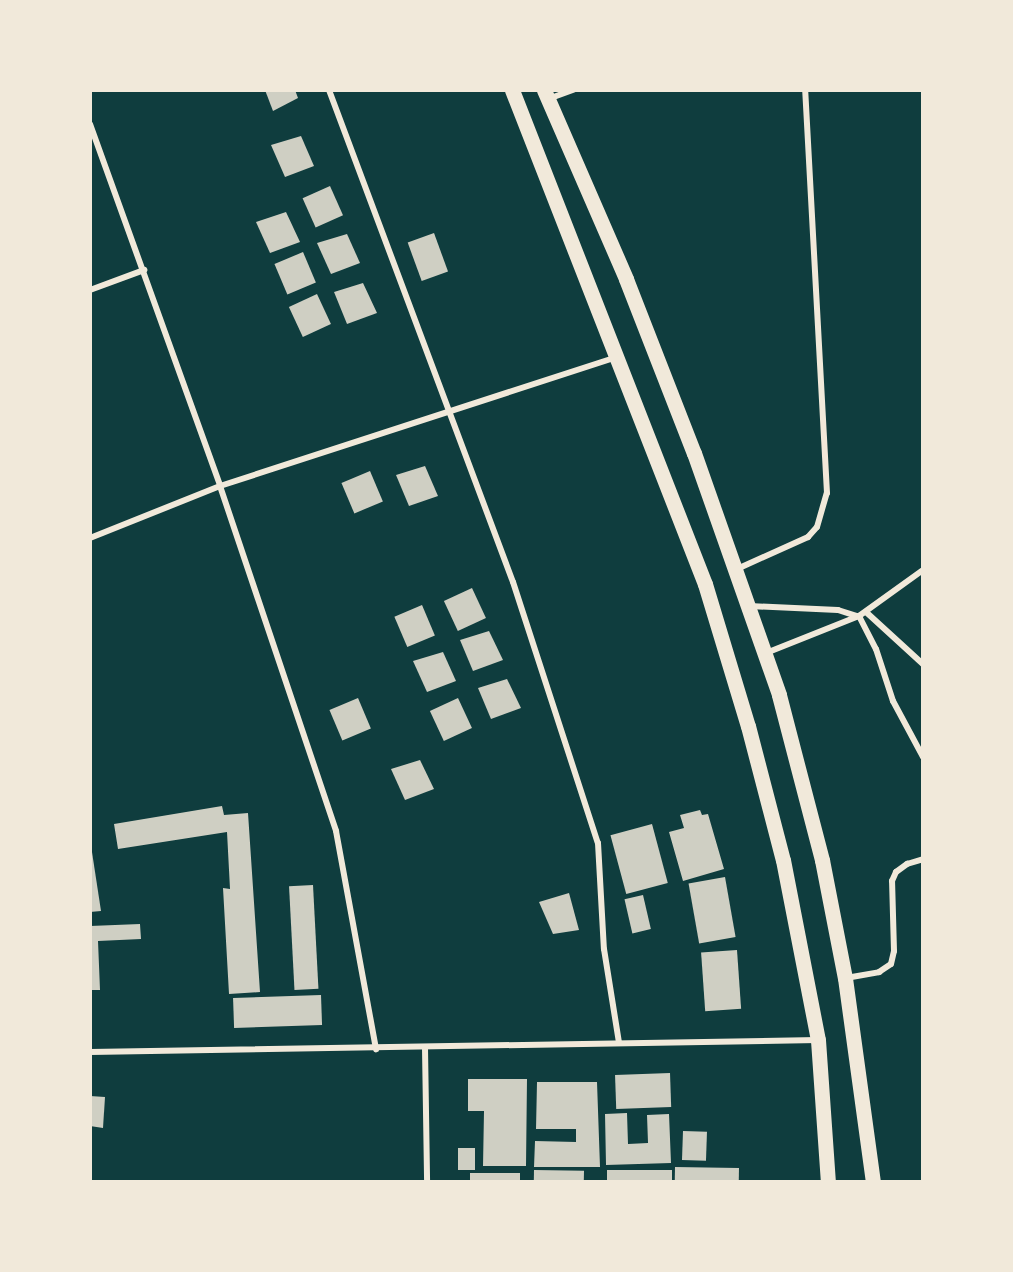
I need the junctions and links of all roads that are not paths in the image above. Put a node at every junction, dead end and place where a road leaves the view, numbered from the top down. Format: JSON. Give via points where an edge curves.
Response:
{"nodes":[{"id":1,"x":329,"y":90,"type":"edge"},
{"id":2,"x":512,"y":90,"type":"edge"},
{"id":3,"x":573,"y":90,"type":"edge"},
{"id":4,"x":805,"y":90,"type":"edge"},
{"id":5,"x":546,"y":94,"type":"edge"},
{"id":6,"x":90,"y":124,"type":"edge"},
{"id":7,"x":144,"y":270,"type":"junction"},
{"id":8,"x":90,"y":290,"type":"edge"},
{"id":9,"x":615,"y":358,"type":"junction"},
{"id":10,"x":451,"y":411,"type":"junction"},
{"id":11,"x":220,"y":486,"type":"junction"},
{"id":12,"x":90,"y":538,"type":"edge"},
{"id":13,"x":735,"y":570,"type":"junction"},
{"id":14,"x":923,"y":570,"type":"edge"},
{"id":15,"x":749,"y":606,"type":"junction"},
{"id":16,"x":866,"y":612,"type":"junction"},
{"id":17,"x":858,"y":616,"type":"junction"},
{"id":18,"x":765,"y":653,"type":"junction"},
{"id":19,"x":923,"y":664,"type":"edge"},
{"id":20,"x":923,"y":757,"type":"edge"},
{"id":21,"x":923,"y":859,"type":"edge"},
{"id":22,"x":845,"y":978,"type":"junction"},
{"id":23,"x":818,"y":1040,"type":"junction"},
{"id":24,"x":619,"y":1043,"type":"junction"},
{"id":25,"x":425,"y":1048,"type":"junction"},
{"id":26,"x":376,"y":1049,"type":"junction"},
{"id":27,"x":90,"y":1053,"type":"edge"},
{"id":28,"x":427,"y":1182,"type":"edge"},
{"id":29,"x":828,"y":1182,"type":"edge"},
{"id":30,"x":873,"y":1182,"type":"edge"}],
"edges":[{"from":1,"to":10,"type":"street"},
{"from":2,"to":9,"type":"main road"},
{"from":3,"to":5,"type":"street"},
{"from":4,"to":13,"type":"street","via":[[826,493],[817,527],[808,537]]},
{"from":5,"to":13,"type":"main road","via":[[626,279]]},
{"from":6,"to":7,"type":"street"},
{"from":7,"to":8,"type":"street"},
{"from":7,"to":11,"type":"street"},
{"from":9,"to":10,"type":"street"},
{"from":9,"to":23,"type":"main road","via":[[705,584],[748,726],[783,860]]},
{"from":10,"to":11,"type":"street"},
{"from":10,"to":24,"type":"street","via":[[556,707],[598,843],[604,949]]},
{"from":11,"to":12,"type":"street"},
{"from":11,"to":26,"type":"street","via":[[336,831]]},
{"from":13,"to":15,"type":"main road"},
{"from":14,"to":16,"type":"street"},
{"from":15,"to":17,"type":"street","via":[[838,610]]},
{"from":15,"to":18,"type":"main road"},
{"from":16,"to":17,"type":"street"},
{"from":16,"to":19,"type":"street"},
{"from":17,"to":18,"type":"street"},
{"from":17,"to":20,"type":"street","via":[[876,649],[893,701]]},
{"from":18,"to":22,"type":"main road","via":[[801,775]]},
{"from":21,"to":22,"type":"street","via":[[907,864],[892,880],[891,964],[879,972]]},
{"from":22,"to":30,"type":"main road"},
{"from":23,"to":24,"type":"street"},
{"from":23,"to":29,"type":"main road"},
{"from":24,"to":25,"type":"street"},
{"from":25,"to":26,"type":"street"},
{"from":25,"to":28,"type":"street"},
{"from":26,"to":27,"type":"street"}]}
